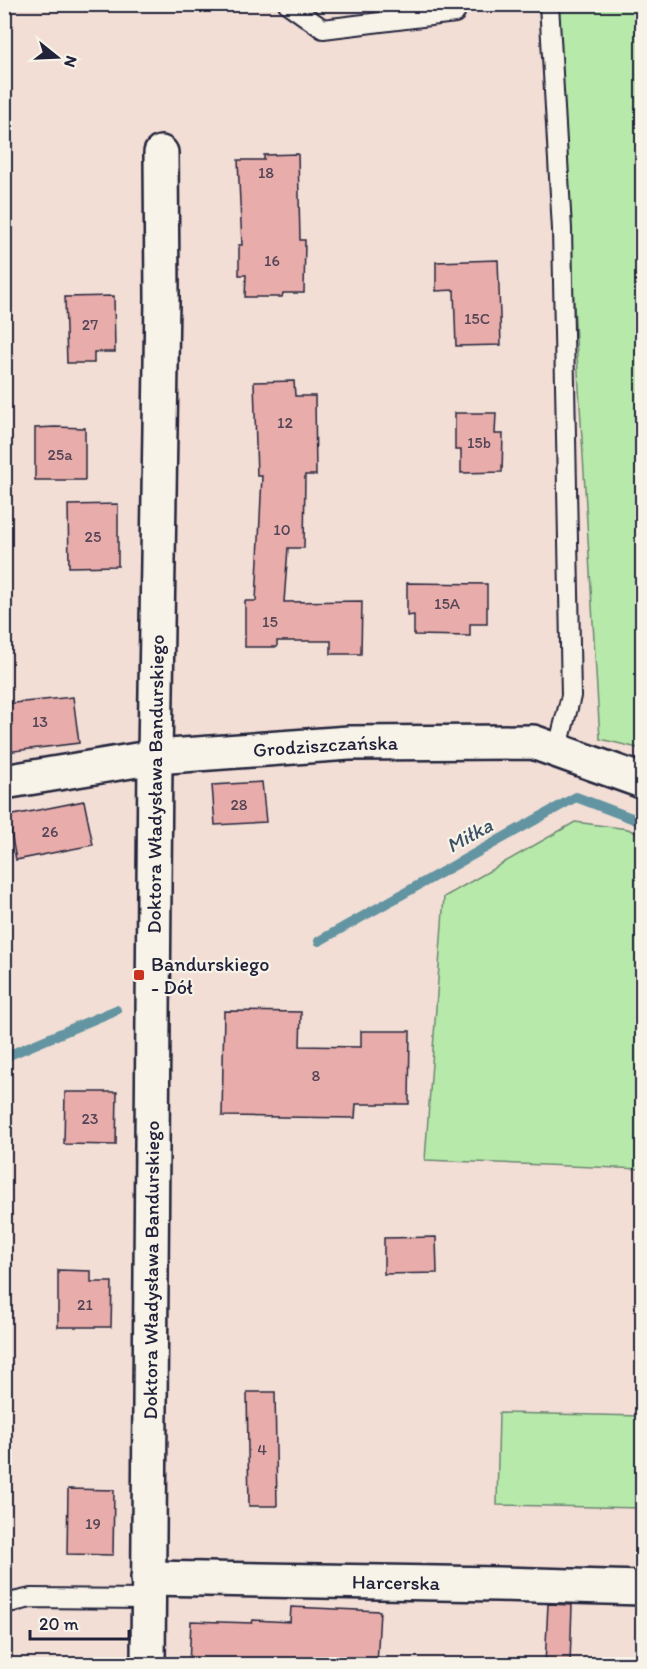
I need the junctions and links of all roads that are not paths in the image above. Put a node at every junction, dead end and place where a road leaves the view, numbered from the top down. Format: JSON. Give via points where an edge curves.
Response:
{"nodes":[{"id":1,"x":288,"y":4,"type":"edge"},
{"id":2,"x":455,"y":4,"type":"edge"},
{"id":3,"x":549,"y":4,"type":"edge"},
{"id":4,"x":160,"y":153,"type":"dead end"},
{"id":5,"x":557,"y":751,"type":"junction"},
{"id":6,"x":155,"y":757,"type":"junction"},
{"id":7,"x":642,"y":781,"type":"edge"},
{"id":8,"x":4,"y":782,"type":"edge"},
{"id":9,"x":642,"y":1588,"type":"edge"},
{"id":10,"x":148,"y":1589,"type":"junction"},
{"id":11,"x":4,"y":1604,"type":"edge"},
{"id":12,"x":147,"y":1665,"type":"edge"}],
"edges":[{"from":1,"to":2,"type":"lane","via":[[323,29],[455,13]]},
{"from":3,"to":5,"type":"lane","via":[[562,229],[571,696]]},
{"from":4,"to":6,"type":"street","name":"Doktora Władysława Bandurskiego","via":[[162,298]]},
{"from":5,"to":6,"type":"street","name":"Grodziszczańska","via":[[534,742],[349,743]]},
{"from":5,"to":7,"type":"street","name":"Grodziszczańska"},
{"from":6,"to":8,"type":"street","name":"Grodziszczańska"},
{"from":6,"to":10,"type":"street","name":"Doktora Władysława Bandurskiego"},
{"from":9,"to":10,"type":"street","name":"Harcerska","via":[[498,1584]]},
{"from":10,"to":11,"type":"lane","via":[[31,1598]]},
{"from":10,"to":12,"type":"street","name":"Doktora Władysława Bandurskiego"}]}
